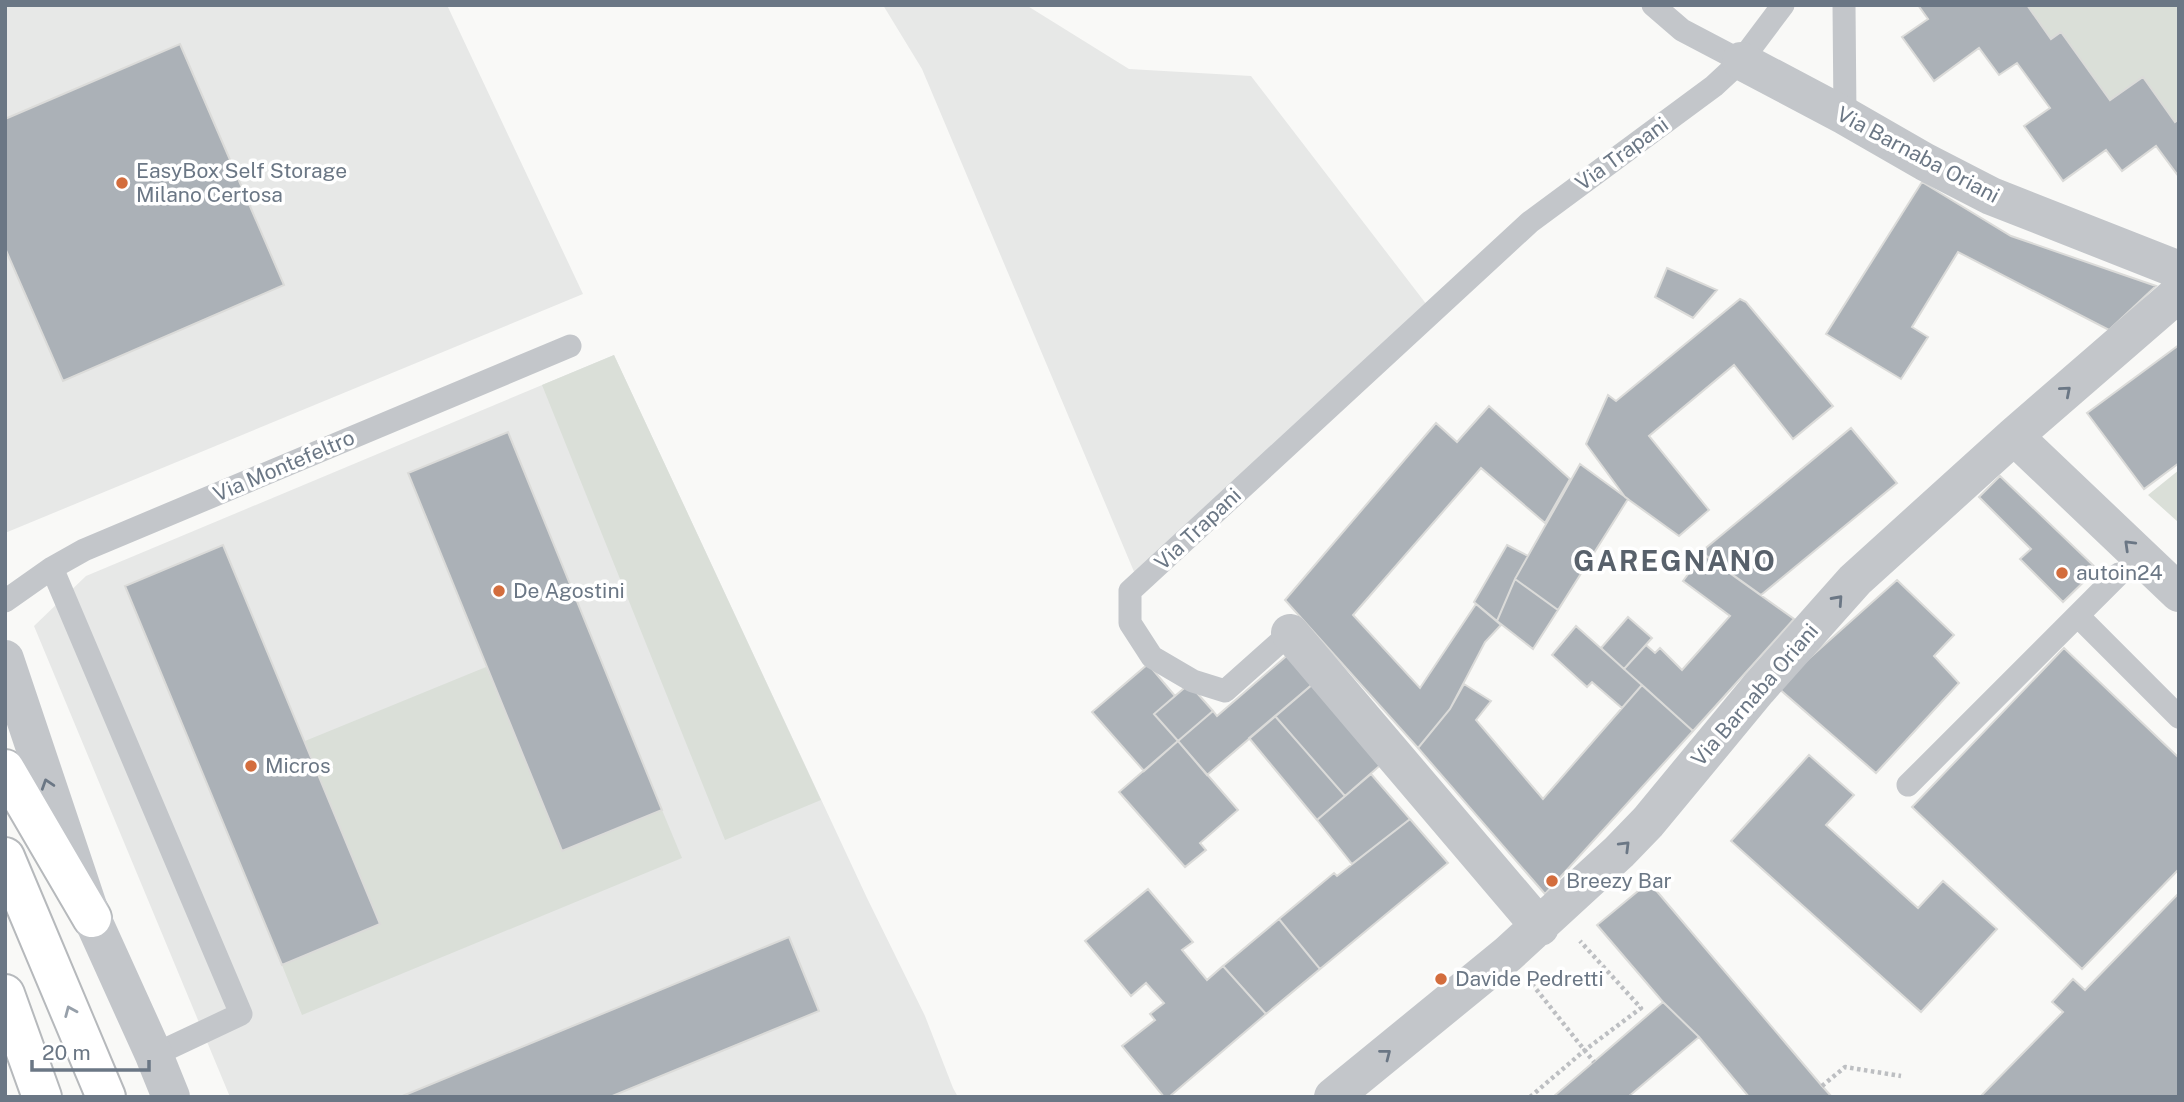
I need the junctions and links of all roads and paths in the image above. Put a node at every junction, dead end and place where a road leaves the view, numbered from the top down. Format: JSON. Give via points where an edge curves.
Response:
{"nodes":[{"id":1,"x":1653,"y":5,"type":"edge"},
{"id":2,"x":1783,"y":5,"type":"edge"},
{"id":3,"x":1844,"y":5,"type":"edge"},
{"id":4,"x":1741,"y":61,"type":"junction"},
{"id":5,"x":1845,"y":116,"type":"junction"},
{"id":6,"x":2179,"y":270,"type":"edge"},
{"id":7,"x":2179,"y":293,"type":"edge"},
{"id":8,"x":570,"y":346,"type":"dead end"},
{"id":9,"x":2014,"y":436,"type":"junction"},
{"id":10,"x":52,"y":568,"type":"junction"},
{"id":11,"x":2119,"y":574,"type":"dead end"},
{"id":12,"x":2179,"y":593,"type":"edge"},
{"id":13,"x":5,"y":601,"type":"edge"},
{"id":14,"x":2078,"y":617,"type":"junction"},
{"id":15,"x":1290,"y":634,"type":"joint"},
{"id":16,"x":5,"y":659,"type":"edge"},
{"id":17,"x":2179,"y":717,"type":"edge"},
{"id":18,"x":5,"y":769,"type":"edge"},
{"id":19,"x":1908,"y":785,"type":"dead end"},
{"id":20,"x":5,"y":857,"type":"edge"},
{"id":21,"x":92,"y":918,"type":"junction"},
{"id":22,"x":1556,"y":929,"type":"junction"},
{"id":23,"x":1529,"y":980,"type":"dead end"},
{"id":24,"x":5,"y":994,"type":"edge"},
{"id":25,"x":1585,"y":1050,"type":"junction"},
{"id":26,"x":154,"y":1055,"type":"junction"},
{"id":27,"x":1594,"y":1062,"type":"dead end"},
{"id":28,"x":1901,"y":1076,"type":"dead end"},
{"id":29,"x":1822,"y":1086,"type":"dead end"},
{"id":30,"x":42,"y":1097,"type":"edge"},
{"id":31,"x":106,"y":1097,"type":"edge"},
{"id":32,"x":171,"y":1097,"type":"edge"},
{"id":33,"x":1333,"y":1097,"type":"edge"},
{"id":34,"x":1530,"y":1097,"type":"edge"}],
"edges":[{"from":1,"to":4,"type":"lane","via":[[1682,30]]},
{"from":2,"to":4,"type":"lane"},
{"from":3,"to":5,"type":"lane"},
{"from":4,"to":5,"type":"street","name":"Via Barnaba Oriani"},
{"from":4,"to":15,"type":"lane","name":"Via Trapani","via":[[1530,222],[1130,591],[1130,623],[1153,657],[1194,681],[1225,691]]},
{"from":5,"to":6,"type":"street","name":"Via Barnaba Oriani","via":[[1992,196]]},
{"from":9,"to":7,"type":"street","name":"Via Barnaba Oriani","one_way":true},
{"from":8,"to":10,"type":"lane","name":"Via Montefeltro","via":[[84,550]]},
{"from":12,"to":9,"type":"street","one_way":true},
{"from":22,"to":9,"type":"street","name":"Via Barnaba Oriani","one_way":true,"via":[[1855,580]]},
{"from":10,"to":13,"type":"lane","name":"Via Montefeltro"},
{"from":10,"to":26,"type":"lane","via":[[241,1014]]},
{"from":11,"to":14,"type":"lane"},
{"from":14,"to":17,"type":"lane"},
{"from":14,"to":19,"type":"lane"},
{"from":15,"to":22,"type":"street","name":"Via Trapani"},
{"from":21,"to":16,"type":"street","one_way":true},
{"from":18,"to":21,"type":"highway"},
{"from":31,"to":20,"type":"highway","one_way":true},
{"from":21,"to":26,"type":"street"},
{"from":22,"to":25,"type":"path","via":[[1641,1008]]},
{"from":33,"to":22,"type":"street","name":"Via Barnaba Oriani","one_way":true,"via":[[1466,991]]},
{"from":23,"to":25,"type":"path"},
{"from":24,"to":30,"type":"highway"},
{"from":25,"to":27,"type":"path"},
{"from":25,"to":34,"type":"path"},
{"from":26,"to":32,"type":"street"},
{"from":28,"to":29,"type":"path","via":[[1845,1067]]}]}
